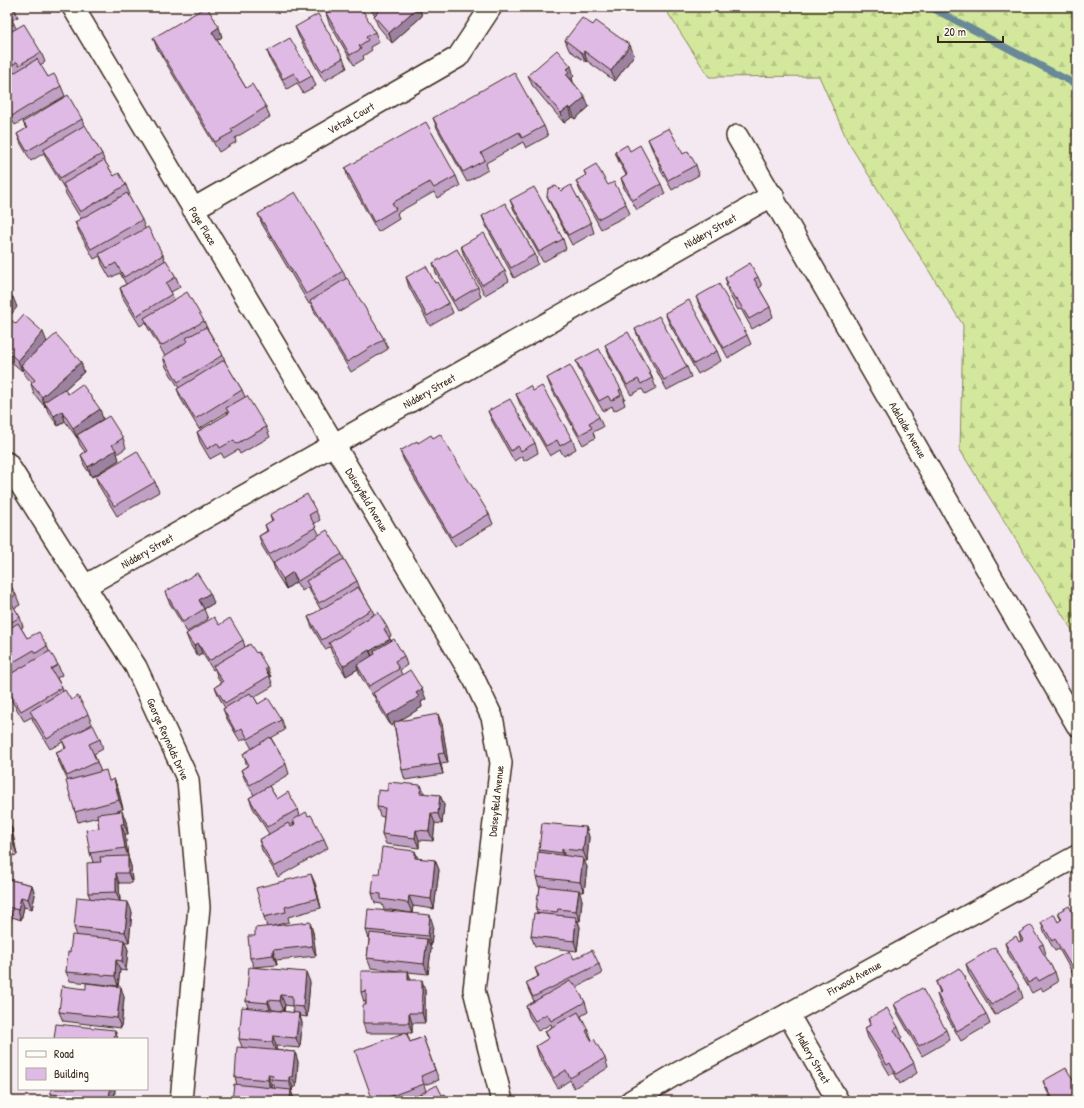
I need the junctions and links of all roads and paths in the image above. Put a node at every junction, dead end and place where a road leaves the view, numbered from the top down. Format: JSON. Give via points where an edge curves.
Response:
{"nodes":[{"id":1,"x":73,"y":7,"type":"edge"},
{"id":2,"x":491,"y":7,"type":"edge"},
{"id":3,"x":737,"y":136,"type":"dead end"},
{"id":4,"x":773,"y":195,"type":"junction"},
{"id":5,"x":193,"y":209,"type":"junction"},
{"id":6,"x":334,"y":444,"type":"junction"},
{"id":7,"x":7,"y":463,"type":"edge"},
{"id":8,"x":85,"y":586,"type":"junction"},
{"id":9,"x":1077,"y":725,"type":"edge"},
{"id":10,"x":1077,"y":856,"type":"edge"},
{"id":11,"x":788,"y":1014,"type":"junction"},
{"id":12,"x":181,"y":1101,"type":"edge"},
{"id":13,"x":502,"y":1101,"type":"edge"},
{"id":14,"x":631,"y":1101,"type":"edge"},
{"id":15,"x":838,"y":1101,"type":"edge"}],
"edges":[{"from":1,"to":5,"type":"street","name":"Page Place"},
{"from":2,"to":5,"type":"street","name":"Vetzal Court","via":[[458,57]]},
{"from":3,"to":4,"type":"street","name":"Adelaide Avenue"},
{"from":4,"to":6,"type":"street","name":"Niddery Street"},
{"from":4,"to":9,"type":"street","name":"Adelaide Avenue"},
{"from":5,"to":6,"type":"street","name":"Page Place"},
{"from":6,"to":8,"type":"street","name":"Niddery Street"},
{"from":6,"to":13,"type":"street","name":"Daiseyfield Avenue","via":[[474,679],[492,717],[501,763],[474,990]]},
{"from":7,"to":8,"type":"street","name":"George Reynolds Drive"},
{"from":8,"to":12,"type":"street","name":"George Reynolds Drive","via":[[136,667],[188,780],[199,907]]},
{"from":10,"to":11,"type":"street","name":"Firwood Avenue"},
{"from":11,"to":14,"type":"street","name":"Firwood Avenue"},
{"from":11,"to":15,"type":"street","name":"Mallory Street"}]}
